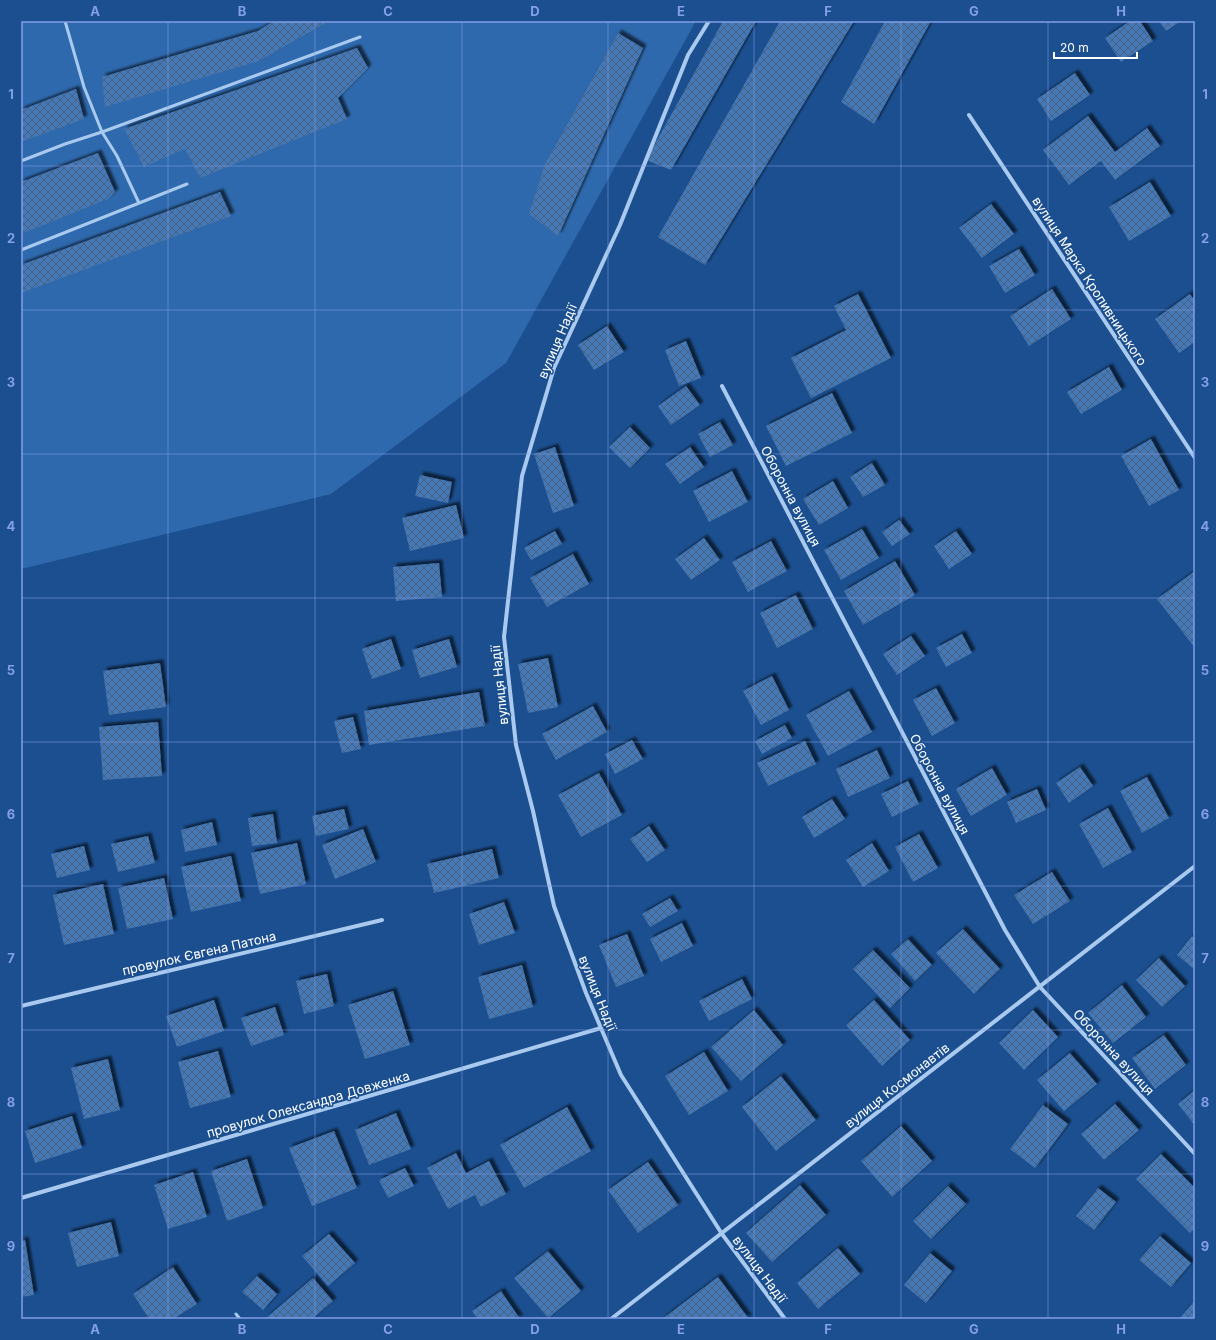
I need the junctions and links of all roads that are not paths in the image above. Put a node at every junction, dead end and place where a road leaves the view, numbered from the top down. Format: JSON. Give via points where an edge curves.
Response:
{"nodes":[{"id":1,"x":65,"y":21,"type":"edge"},
{"id":2,"x":709,"y":21,"type":"edge"},
{"id":3,"x":360,"y":36,"type":"dead end"},
{"id":4,"x":969,"y":115,"type":"dead end"},
{"id":5,"x":102,"y":132,"type":"junction"},
{"id":6,"x":21,"y":161,"type":"edge"},
{"id":7,"x":187,"y":184,"type":"dead end"},
{"id":8,"x":139,"y":203,"type":"junction"},
{"id":9,"x":21,"y":250,"type":"edge"},
{"id":10,"x":722,"y":386,"type":"dead end"},
{"id":11,"x":1195,"y":458,"type":"edge"},
{"id":12,"x":1195,"y":866,"type":"edge"},
{"id":13,"x":382,"y":920,"type":"dead end"},
{"id":14,"x":1040,"y":987,"type":"junction"},
{"id":15,"x":21,"y":1006,"type":"edge"},
{"id":16,"x":601,"y":1028,"type":"junction"},
{"id":17,"x":1195,"y":1154,"type":"edge"},
{"id":18,"x":21,"y":1198,"type":"edge"},
{"id":19,"x":722,"y":1234,"type":"junction"},
{"id":20,"x":236,"y":1314,"type":"dead end"},
{"id":21,"x":240,"y":1319,"type":"edge"},
{"id":22,"x":611,"y":1319,"type":"edge"},
{"id":23,"x":785,"y":1319,"type":"edge"}],
"edges":[{"from":1,"to":5,"type":"lane","via":[[84,87]]},
{"from":2,"to":16,"type":"street","name":"вулиця Надії","via":[[688,55],[620,225],[554,368],[522,476],[504,637],[516,745],[534,811],[554,906]]},
{"from":3,"to":5,"type":"lane"},
{"from":4,"to":11,"type":"street","name":"вулиця Марка Кропивницького"},
{"from":5,"to":6,"type":"lane"},
{"from":5,"to":8,"type":"lane","via":[[117,156]]},
{"from":7,"to":8,"type":"lane"},
{"from":8,"to":9,"type":"lane"},
{"from":10,"to":14,"type":"street","name":"Оборонна вулиця","via":[[1005,930]]},
{"from":12,"to":14,"type":"street","name":"вулиця Космонавтів"},
{"from":13,"to":15,"type":"street","name":"провулок Євгена Патона"},
{"from":14,"to":17,"type":"street","name":"Оборонна вулиця"},
{"from":14,"to":19,"type":"street","name":"вулиця Космонавтів"},
{"from":16,"to":18,"type":"street","name":"провулок Олександра Довженка"},
{"from":16,"to":19,"type":"street","name":"вулиця Надії","via":[[621,1074]]},
{"from":19,"to":22,"type":"street","name":"вулиця Космонавтів"},
{"from":19,"to":23,"type":"street","name":"вулиця Надії"},
{"from":20,"to":21,"type":"lane"}]}
